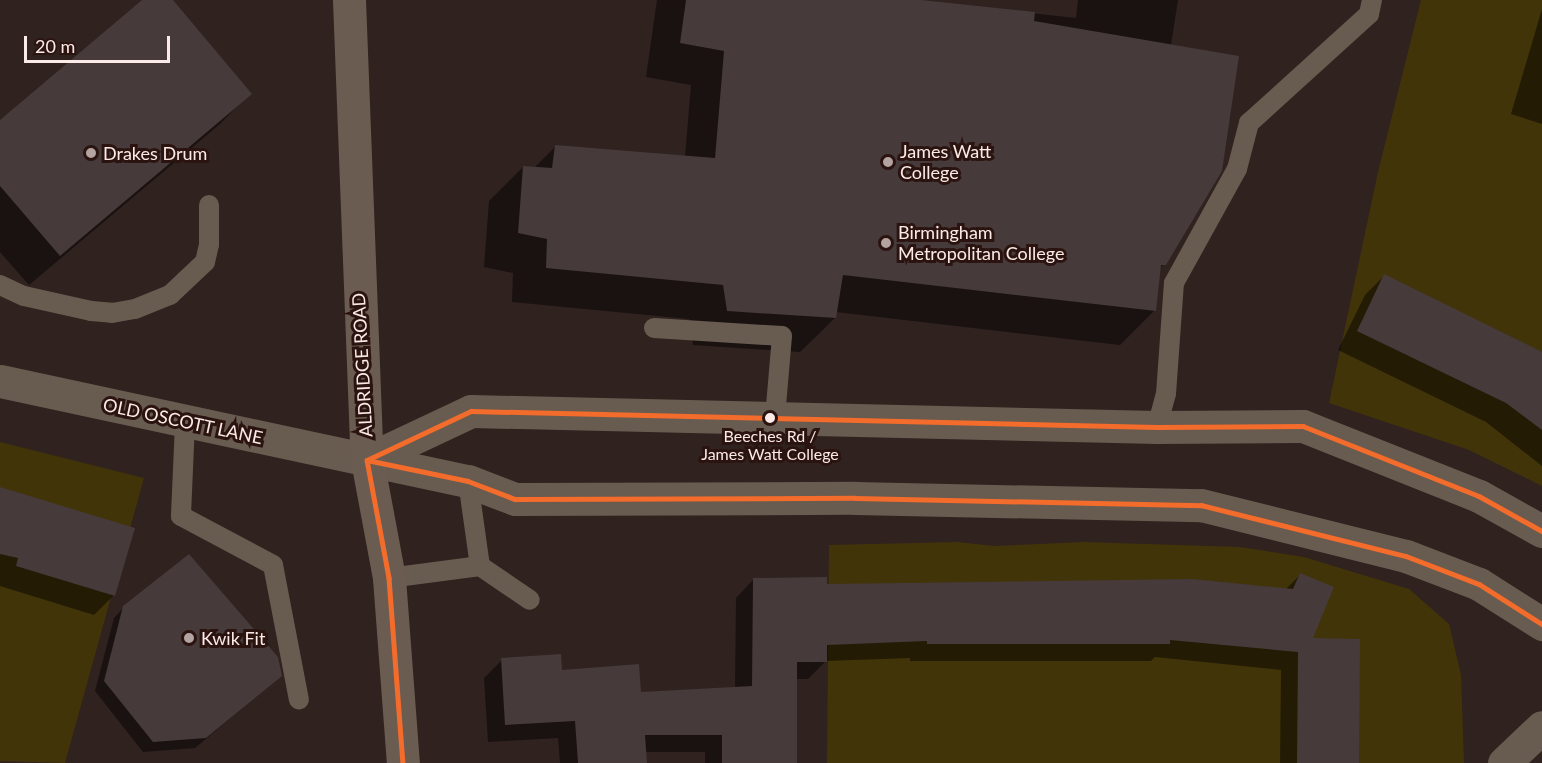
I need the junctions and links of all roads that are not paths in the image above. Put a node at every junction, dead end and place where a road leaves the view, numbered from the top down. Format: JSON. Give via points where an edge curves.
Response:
{"nodes":[{"id":1,"x":349,"y":0,"type":"edge"},
{"id":2,"x":1372,"y":0,"type":"edge"},
{"id":3,"x":209,"y":205,"type":"dead end"},
{"id":4,"x":0,"y":285,"type":"edge"},
{"id":5,"x":654,"y":328,"type":"dead end"},
{"id":6,"x":0,"y":381,"type":"edge"},
{"id":7,"x":775,"y":418,"type":"junction"},
{"id":8,"x":185,"y":423,"type":"junction"},
{"id":9,"x":1157,"y":427,"type":"junction"},
{"id":10,"x":367,"y":460,"type":"junction"},
{"id":11,"x":468,"y":481,"type":"junction"},
{"id":12,"x":1542,"y":531,"type":"edge"},
{"id":13,"x":480,"y":566,"type":"junction"},
{"id":14,"x":388,"y":578,"type":"junction"},
{"id":15,"x":530,"y":600,"type":"dead end"},
{"id":16,"x":1542,"y":624,"type":"edge"},
{"id":17,"x":299,"y":699,"type":"dead end"},
{"id":18,"x":1542,"y":727,"type":"edge"},
{"id":19,"x":404,"y":763,"type":"edge"},
{"id":20,"x":1504,"y":763,"type":"edge"}],
"edges":[{"from":1,"to":10,"type":"street","name":"ALDRIDGE ROAD"},
{"from":2,"to":9,"type":"lane","via":[[1369,15],[1249,123],[1237,168],[1174,284],[1166,394]]},
{"from":3,"to":4,"type":"lane","via":[[205,262],[170,296],[111,313],[24,296]]},
{"from":5,"to":7,"type":"lane","via":[[782,336]]},
{"from":6,"to":8,"type":"street","name":"OLD OSCOTT LANE"},
{"from":7,"to":9,"type":"street"},
{"from":7,"to":10,"type":"street","via":[[471,411]]},
{"from":8,"to":10,"type":"street","name":"OLD OSCOTT LANE"},
{"from":8,"to":17,"type":"lane","via":[[181,516],[273,565]]},
{"from":9,"to":12,"type":"street","via":[[1303,426],[1479,496]]},
{"from":10,"to":11,"type":"street","name":"OLD OSCOTT LANE"},
{"from":10,"to":14,"type":"street","name":"ALDRIDGE ROAD"},
{"from":11,"to":13,"type":"lane"},
{"from":11,"to":16,"type":"street","name":"OLD OSCOTT LANE","via":[[515,499],[855,498],[1201,505],[1406,556],[1479,584]]},
{"from":13,"to":14,"type":"lane"},
{"from":13,"to":15,"type":"lane"},
{"from":14,"to":19,"type":"street","name":"ALDRIDGE ROAD"},
{"from":18,"to":20,"type":"street"}]}
